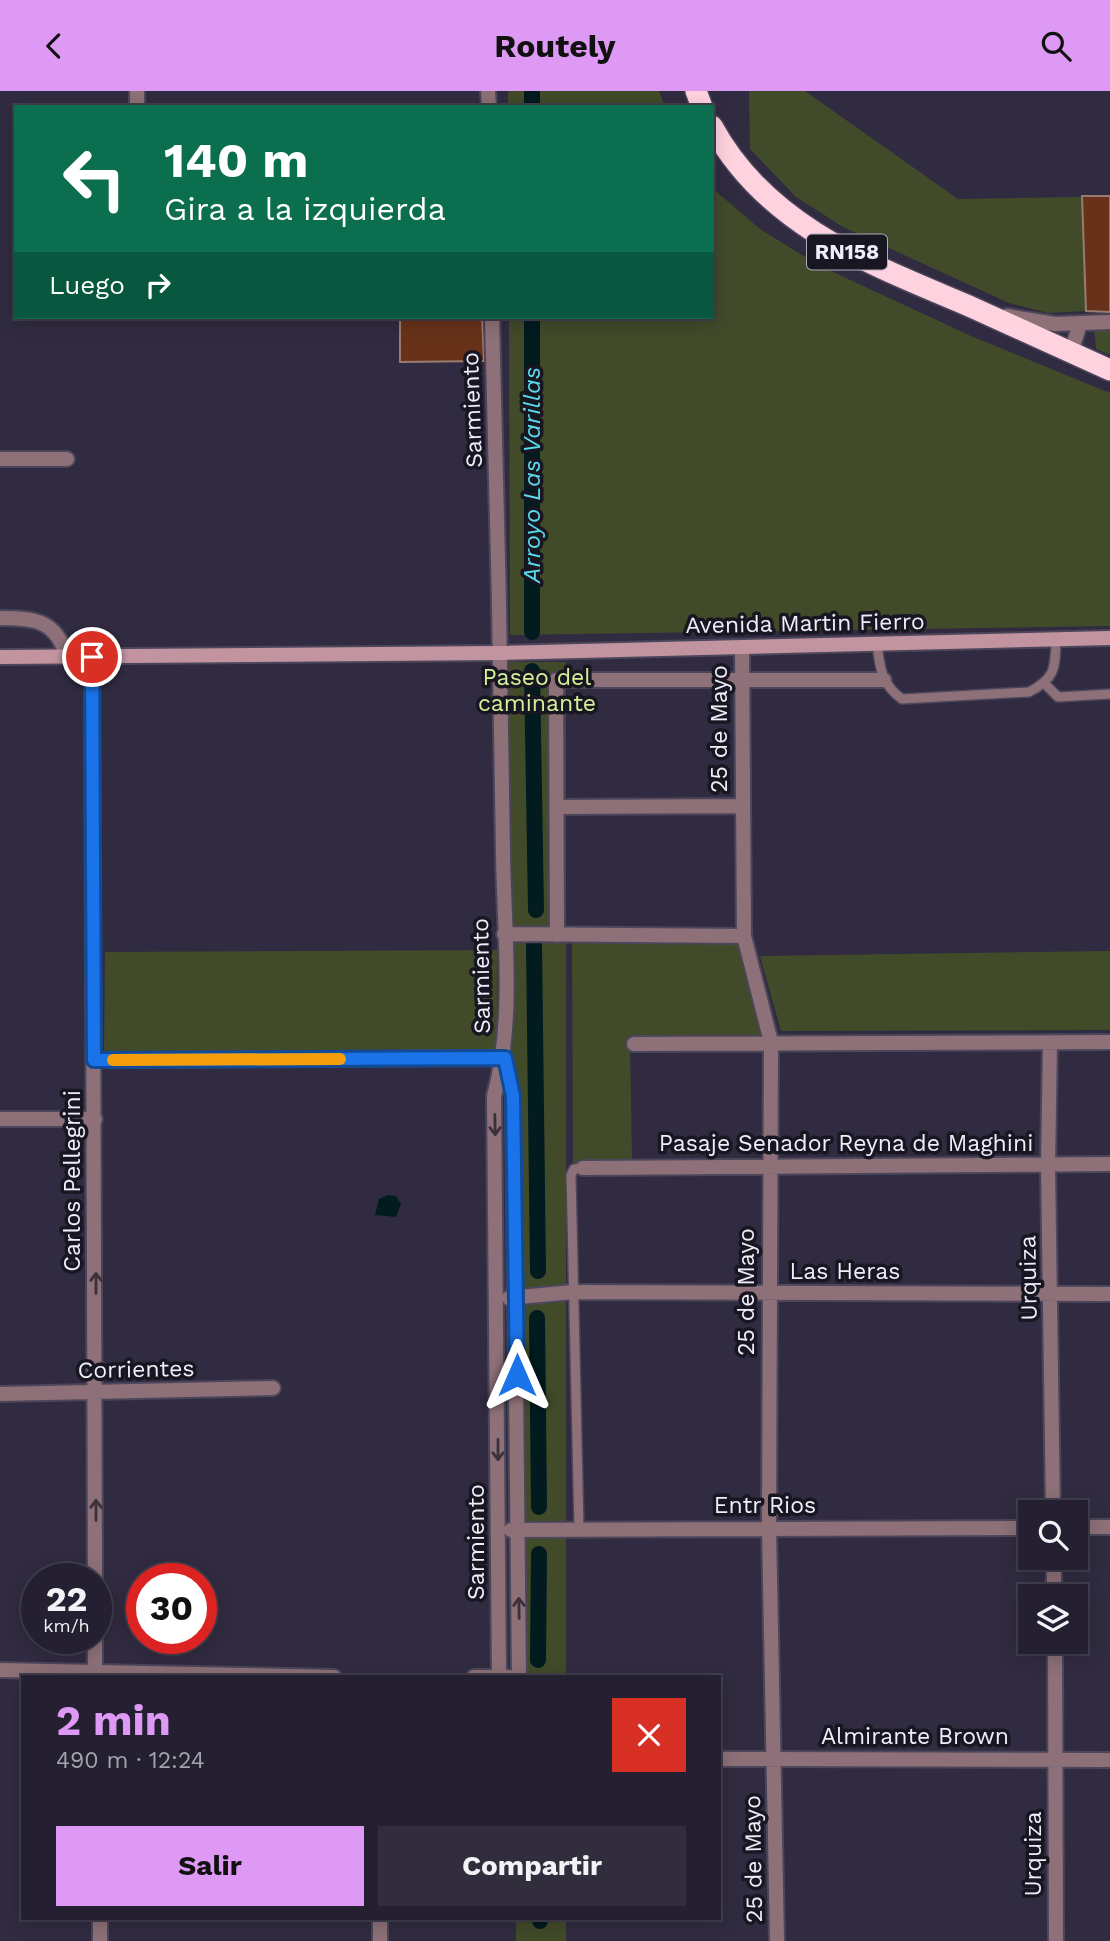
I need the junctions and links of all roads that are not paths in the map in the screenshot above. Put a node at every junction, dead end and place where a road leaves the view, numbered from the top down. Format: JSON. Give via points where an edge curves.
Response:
{"nodes":[{"id":1,"x":714,"y":129,"type":"edge"},
{"id":2,"x":981,"y":312,"type":"junction"},
{"id":3,"x":492,"y":319,"type":"edge"},
{"id":4,"x":1110,"y":322,"type":"edge"},
{"id":5,"x":1080,"y":324,"type":"junction"},
{"id":6,"x":1071,"y":352,"type":"junction"},
{"id":7,"x":1110,"y":370,"type":"edge"},
{"id":8,"x":0,"y":459,"type":"edge"},
{"id":9,"x":67,"y":459,"type":"dead end"},
{"id":10,"x":0,"y":618,"type":"edge"},
{"id":11,"x":1110,"y":638,"type":"edge"},
{"id":12,"x":1056,"y":640,"type":"junction"},
{"id":13,"x":877,"y":644,"type":"junction"},
{"id":14,"x":742,"y":647,"type":"junction"},
{"id":15,"x":501,"y":653,"type":"junction"},
{"id":16,"x":0,"y":657,"type":"edge"},
{"id":17,"x":67,"y":657,"type":"junction"},
{"id":18,"x":92,"y":657,"type":"junction"},
{"id":19,"x":742,"y":680,"type":"junction"},
{"id":20,"x":884,"y":680,"type":"junction"},
{"id":21,"x":1045,"y":684,"type":"junction"},
{"id":22,"x":1110,"y":694,"type":"edge"},
{"id":23,"x":741,"y":806,"type":"junction"},
{"id":24,"x":557,"y":807,"type":"junction"},
{"id":25,"x":503,"y":934,"type":"junction"},
{"id":26,"x":557,"y":935,"type":"junction"},
{"id":27,"x":744,"y":936,"type":"junction"},
{"id":28,"x":771,"y":1042,"type":"junction"},
{"id":29,"x":1110,"y":1042,"type":"edge"},
{"id":30,"x":1050,"y":1043,"type":"junction"},
{"id":31,"x":634,"y":1044,"type":"dead end"},
{"id":32,"x":505,"y":1058,"type":"junction"},
{"id":33,"x":94,"y":1060,"type":"junction"},
{"id":34,"x":0,"y":1119,"type":"edge"},
{"id":35,"x":95,"y":1119,"type":"junction"},
{"id":36,"x":769,"y":1164,"type":"junction"},
{"id":37,"x":1110,"y":1164,"type":"edge"},
{"id":38,"x":1048,"y":1165,"type":"junction"},
{"id":39,"x":583,"y":1168,"type":"joint"},
{"id":40,"x":573,"y":1291,"type":"junction"},
{"id":41,"x":768,"y":1293,"type":"junction"},
{"id":42,"x":1110,"y":1294,"type":"edge"},
{"id":43,"x":1051,"y":1295,"type":"junction"},
{"id":44,"x":516,"y":1297,"type":"junction"},
{"id":45,"x":497,"y":1299,"type":"junction"},
{"id":46,"x":273,"y":1388,"type":"dead end"},
{"id":47,"x":96,"y":1393,"type":"junction"},
{"id":48,"x":0,"y":1394,"type":"edge"},
{"id":49,"x":1054,"y":1500,"type":"edge"},
{"id":50,"x":1088,"y":1527,"type":"edge"},
{"id":51,"x":1110,"y":1527,"type":"edge"},
{"id":52,"x":769,"y":1528,"type":"junction"},
{"id":53,"x":1018,"y":1528,"type":"edge"},
{"id":54,"x":579,"y":1529,"type":"junction"},
{"id":55,"x":499,"y":1530,"type":"junction"},
{"id":56,"x":518,"y":1530,"type":"junction"},
{"id":57,"x":95,"y":1563,"type":"edge"},
{"id":58,"x":95,"y":1654,"type":"edge"},
{"id":59,"x":1055,"y":1654,"type":"edge"},
{"id":60,"x":0,"y":1670,"type":"edge"},
{"id":61,"x":95,"y":1674,"type":"edge"},
{"id":62,"x":175,"y":1675,"type":"edge"},
{"id":63,"x":499,"y":1675,"type":"edge"},
{"id":64,"x":519,"y":1675,"type":"edge"},
{"id":65,"x":721,"y":1759,"type":"edge"},
{"id":66,"x":775,"y":1759,"type":"junction"},
{"id":67,"x":1056,"y":1760,"type":"junction"},
{"id":68,"x":1110,"y":1760,"type":"edge"},
{"id":69,"x":100,"y":1920,"type":"edge"},
{"id":70,"x":380,"y":1920,"type":"edge"},
{"id":71,"x":100,"y":1941,"type":"edge"},
{"id":72,"x":380,"y":1941,"type":"edge"},
{"id":73,"x":776,"y":1941,"type":"edge"},
{"id":74,"x":1056,"y":1941,"type":"edge"}],
"edges":[{"from":1,"to":2,"type":"highway","number":"RN158","via":[[749,179],[813,234]]},
{"from":2,"to":5,"type":"street"},
{"from":2,"to":6,"type":"highway","number":"RN158"},
{"from":3,"to":15,"type":"street","name":"Sarmiento"},
{"from":4,"to":5,"type":"street"},
{"from":5,"to":6,"type":"street"},
{"from":6,"to":7,"type":"highway","number":"RN158"},
{"from":8,"to":9,"type":"street"},
{"from":10,"to":17,"type":"street","via":[[29,618],[48,626],[61,637]]},
{"from":11,"to":12,"type":"main road","name":"Avenida Martin Fierro"},
{"from":12,"to":13,"type":"main road","name":"Avenida Martin Fierro"},
{"from":12,"to":21,"type":"lane","via":[[1055,670]]},
{"from":13,"to":14,"type":"main road","name":"Avenida Martin Fierro"},
{"from":13,"to":20,"type":"lane"},
{"from":14,"to":15,"type":"main road","name":"Avenida Martin Fierro"},
{"from":14,"to":19,"type":"street","name":"25 de Mayo"},
{"from":15,"to":18,"type":"main road","name":"Avenida Martin Fierro"},
{"from":15,"to":25,"type":"street","name":"Sarmiento"},
{"from":16,"to":17,"type":"main road","name":"Avenida Martin Fierro"},
{"from":17,"to":18,"type":"main road","name":"Avenida Martin Fierro"},
{"from":18,"to":33,"type":"street","name":"Carlos Pellegrini"},
{"from":19,"to":20,"type":"street"},
{"from":19,"to":23,"type":"street","name":"25 de Mayo"},
{"from":19,"to":24,"type":"street","via":[[556,680]]},
{"from":20,"to":21,"type":"lane","via":[[901,699],[1029,692]]},
{"from":21,"to":22,"type":"lane","via":[[1058,697]]},
{"from":23,"to":24,"type":"street"},
{"from":23,"to":27,"type":"street","name":"25 de Mayo"},
{"from":24,"to":26,"type":"street"},
{"from":25,"to":26,"type":"street"},
{"from":25,"to":32,"type":"street","name":"Sarmiento"},
{"from":26,"to":27,"type":"street"},
{"from":27,"to":28,"type":"street","name":"25 de Mayo"},
{"from":28,"to":30,"type":"street"},
{"from":28,"to":31,"type":"street"},
{"from":28,"to":36,"type":"street","name":"25 de Mayo"},
{"from":29,"to":30,"type":"street"},
{"from":30,"to":38,"type":"street","name":"Urquiza"},
{"from":32,"to":33,"type":"street"},
{"from":32,"to":44,"type":"street","via":[[513,1096]]},
{"from":32,"to":45,"type":"street","name":"Sarmiento","one_way":true,"via":[[494,1096]]},
{"from":33,"to":35,"type":"street","name":"Carlos Pellegrini"},
{"from":34,"to":35,"type":"street"},
{"from":47,"to":35,"type":"street","name":"Carlos Pellegrini","one_way":true},
{"from":36,"to":38,"type":"street","name":"Pasaje Senador Reyna de Maghini"},
{"from":36,"to":39,"type":"street","name":"Pasaje Senador Reyna de Maghini"},
{"from":36,"to":41,"type":"street","name":"25 de Mayo"},
{"from":37,"to":38,"type":"street","name":"Pasaje Senador Reyna de Maghini"},
{"from":38,"to":43,"type":"street","name":"Urquiza"},
{"from":39,"to":40,"type":"lane","via":[[574,1169],[572,1175]]},
{"from":40,"to":41,"type":"street","name":"Las Heras"},
{"from":40,"to":44,"type":"street","name":"Las Heras"},
{"from":40,"to":54,"type":"lane"},
{"from":41,"to":43,"type":"street","name":"Las Heras"},
{"from":41,"to":52,"type":"street","name":"25 de Mayo"},
{"from":42,"to":43,"type":"street","name":"Las Heras"},
{"from":43,"to":49,"type":"street","name":"Urquiza"},
{"from":44,"to":45,"type":"street","name":"Las Heras"},
{"from":44,"to":56,"type":"street"},
{"from":45,"to":55,"type":"street","name":"Sarmiento","one_way":true},
{"from":46,"to":47,"type":"street","name":"Corrientes"},
{"from":47,"to":48,"type":"street","name":"Corrientes"},
{"from":57,"to":47,"type":"street","name":"Carlos Pellegrini","one_way":true},
{"from":50,"to":51,"type":"street"},
{"from":52,"to":53,"type":"street","name":"Entr Rios"},
{"from":52,"to":54,"type":"street","name":"Entr Rios"},
{"from":52,"to":66,"type":"street","name":"25 de Mayo"},
{"from":54,"to":56,"type":"street","name":"Entr Rios"},
{"from":55,"to":56,"type":"street","name":"Entr Rios"},
{"from":55,"to":63,"type":"street","name":"Sarmiento"},
{"from":64,"to":56,"type":"street","one_way":true},
{"from":58,"to":61,"type":"street"},
{"from":59,"to":67,"type":"street","name":"Urquiza"},
{"from":60,"to":61,"type":"street"},
{"from":61,"to":62,"type":"street"},
{"from":65,"to":66,"type":"street","name":"Almirante Brown"},
{"from":66,"to":67,"type":"street","name":"Almirante Brown"},
{"from":66,"to":73,"type":"street","name":"25 de Mayo"},
{"from":67,"to":68,"type":"street","name":"Almirante Brown"},
{"from":67,"to":74,"type":"street","name":"Urquiza"},
{"from":69,"to":71,"type":"street"},
{"from":70,"to":72,"type":"street"}]}
